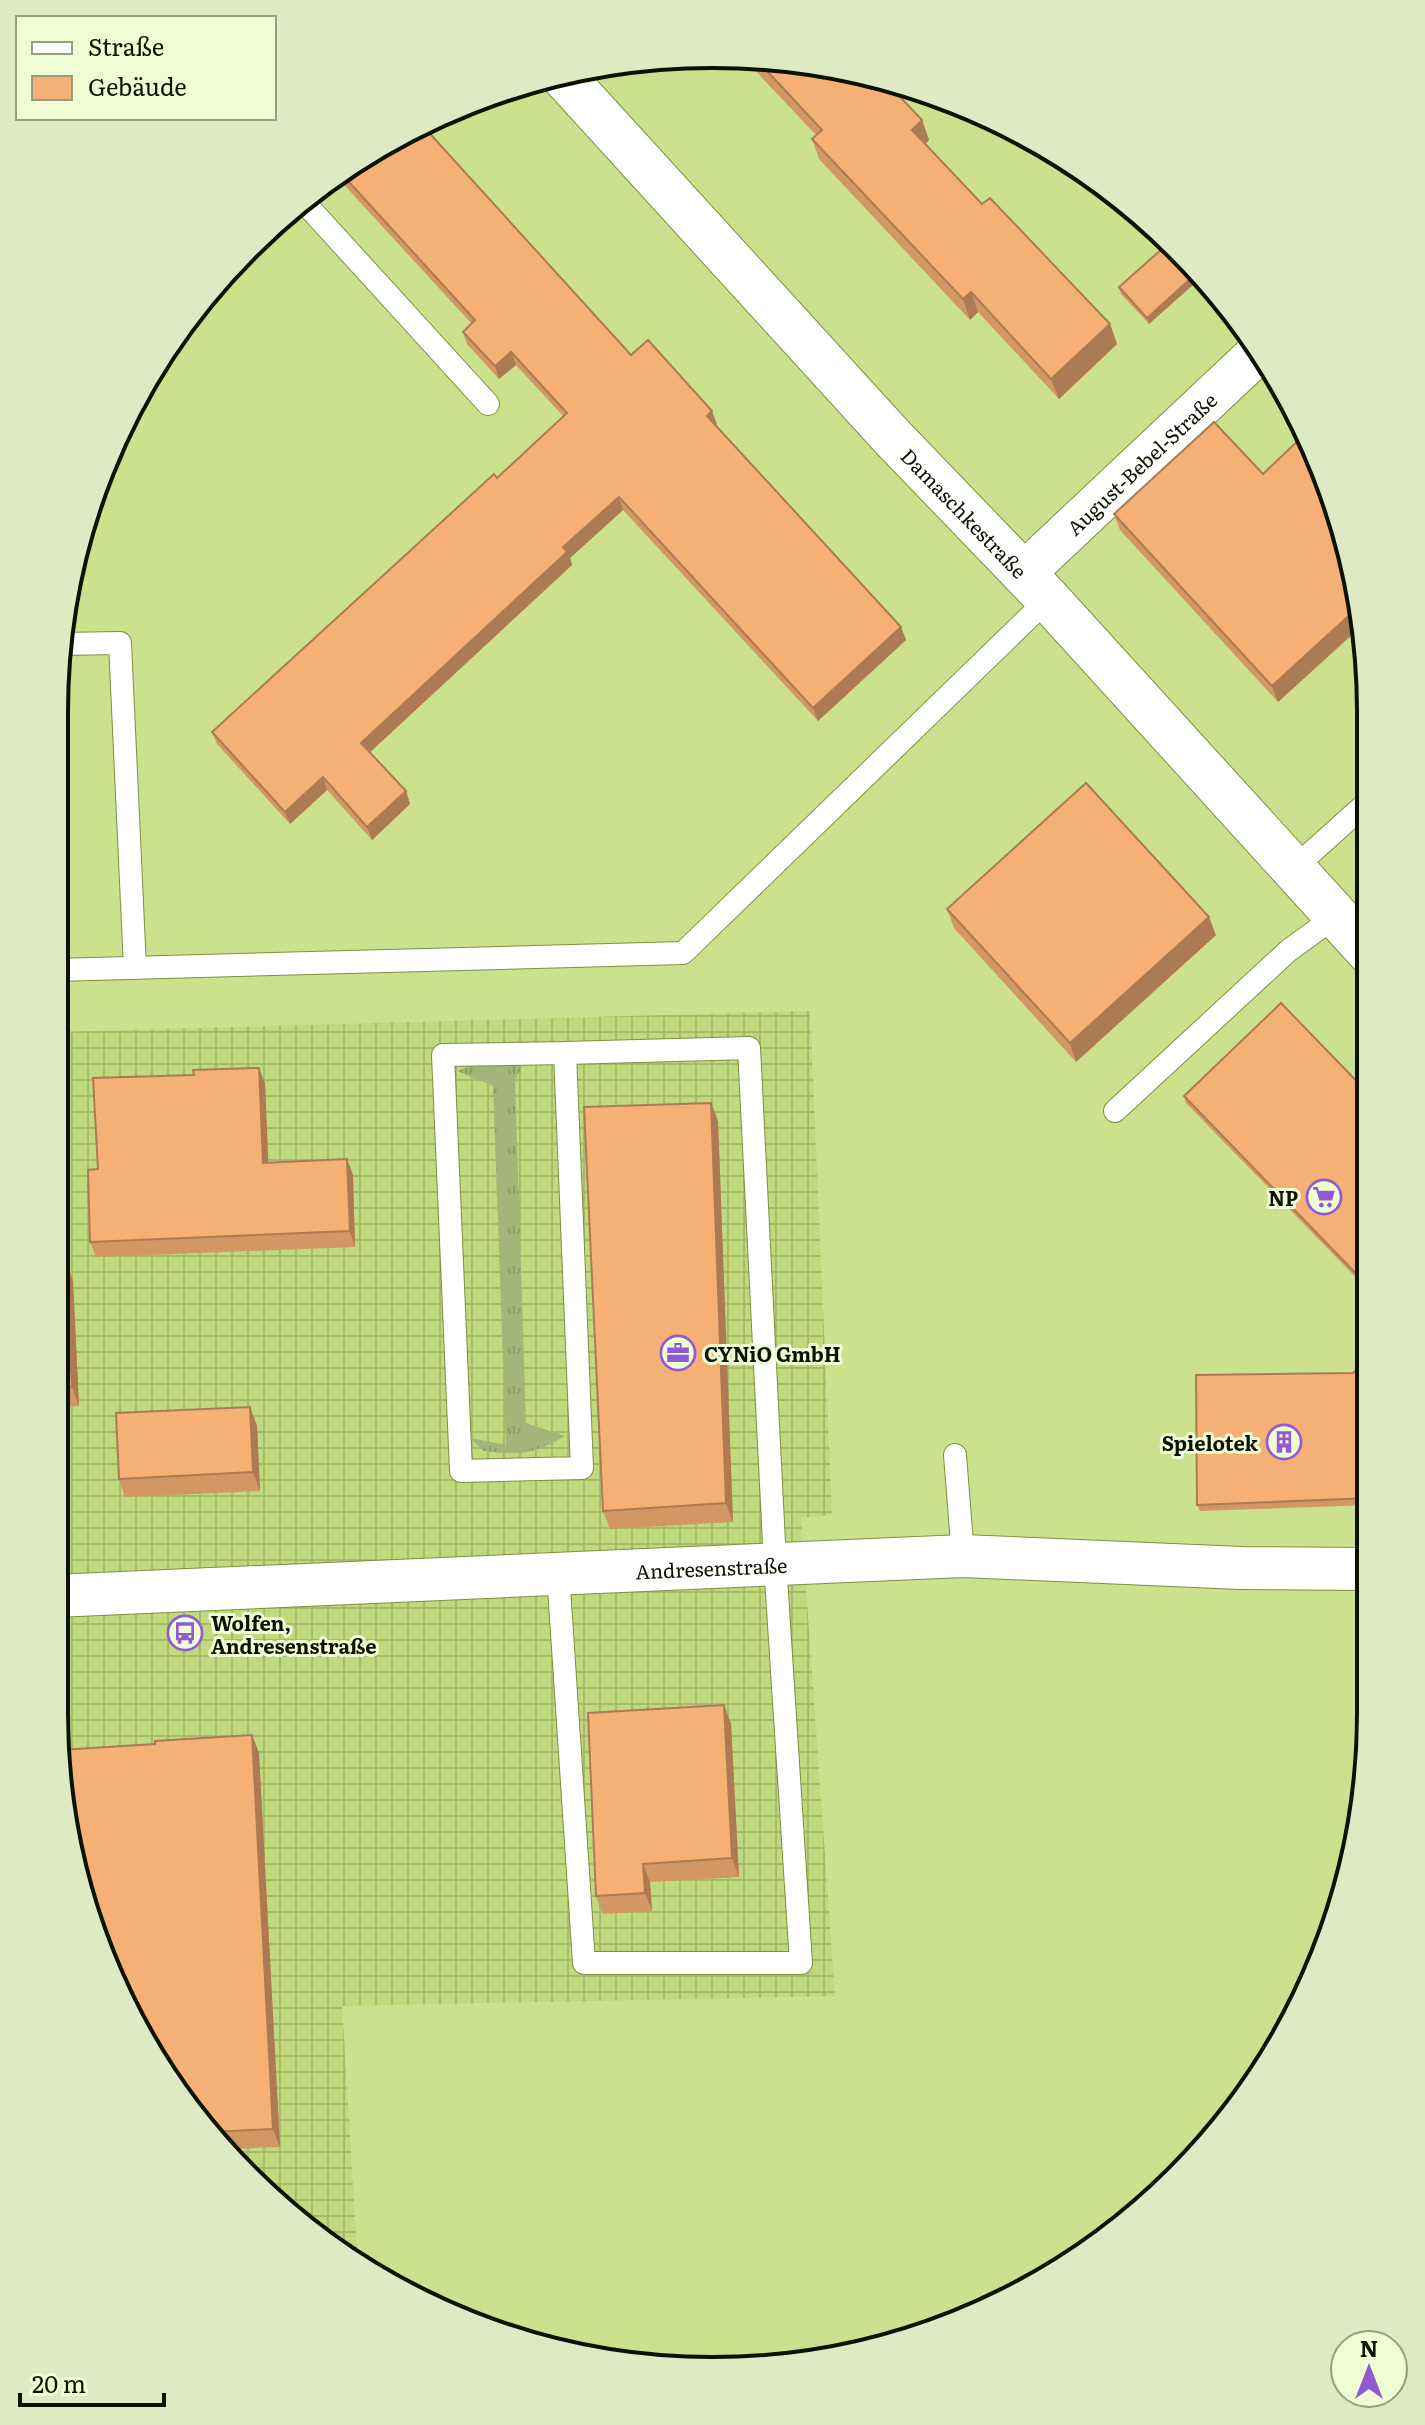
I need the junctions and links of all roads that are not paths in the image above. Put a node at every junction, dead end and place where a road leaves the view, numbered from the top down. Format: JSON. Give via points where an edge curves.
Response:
{"nodes":[{"id":1,"x":576,"y":83,"type":"edge"},
{"id":2,"x":310,"y":209,"type":"edge"},
{"id":3,"x":1252,"y":360,"type":"edge"},
{"id":4,"x":488,"y":404,"type":"dead end"},
{"id":5,"x":1036,"y":586,"type":"junction"},
{"id":6,"x":72,"y":644,"type":"edge"},
{"id":7,"x":1357,"y":812,"type":"edge"},
{"id":8,"x":1293,"y":869,"type":"junction"},
{"id":9,"x":1336,"y":916,"type":"junction"},
{"id":10,"x":1357,"y":939,"type":"edge"},
{"id":11,"x":135,"y":968,"type":"junction"},
{"id":12,"x":68,"y":970,"type":"edge"},
{"id":13,"x":565,"y":1053,"type":"junction"},
{"id":14,"x":1115,"y":1111,"type":"dead end"},
{"id":15,"x":955,"y":1455,"type":"dead end"},
{"id":16,"x":963,"y":1556,"type":"junction"},
{"id":17,"x":775,"y":1563,"type":"junction"},
{"id":18,"x":1357,"y":1569,"type":"edge"},
{"id":19,"x":558,"y":1573,"type":"junction"},
{"id":20,"x":68,"y":1595,"type":"edge"}],
"edges":[{"from":1,"to":5,"type":"street","name":"Damaschkestraße","via":[[892,437]]},
{"from":2,"to":4,"type":"lane"},
{"from":3,"to":5,"type":"street","name":"August-Bebel-Straße"},
{"from":5,"to":8,"type":"street","name":"Damaschkestraße"},
{"from":5,"to":11,"type":"lane","via":[[683,953]]},
{"from":6,"to":11,"type":"lane","via":[[120,643]]},
{"from":7,"to":8,"type":"lane"},
{"from":8,"to":9,"type":"street","name":"Damaschkestraße"},
{"from":9,"to":10,"type":"street","name":"Damaschkestraße"},
{"from":9,"to":14,"type":"lane","via":[[1288,951]]},
{"from":11,"to":12,"type":"lane"},
{"from":13,"to":13,"type":"lane","via":[[582,1468],[461,1471],[443,1055]]},
{"from":13,"to":17,"type":"lane","via":[[749,1048]]},
{"from":15,"to":16,"type":"lane"},
{"from":16,"to":17,"type":"street","name":"Andresenstraße"},
{"from":16,"to":18,"type":"street","name":"Andresenstraße"},
{"from":17,"to":19,"type":"street","name":"Andresenstraße"},
{"from":17,"to":19,"type":"lane","via":[[801,1963],[584,1963]]},
{"from":19,"to":20,"type":"street","name":"Andresenstraße"}]}
